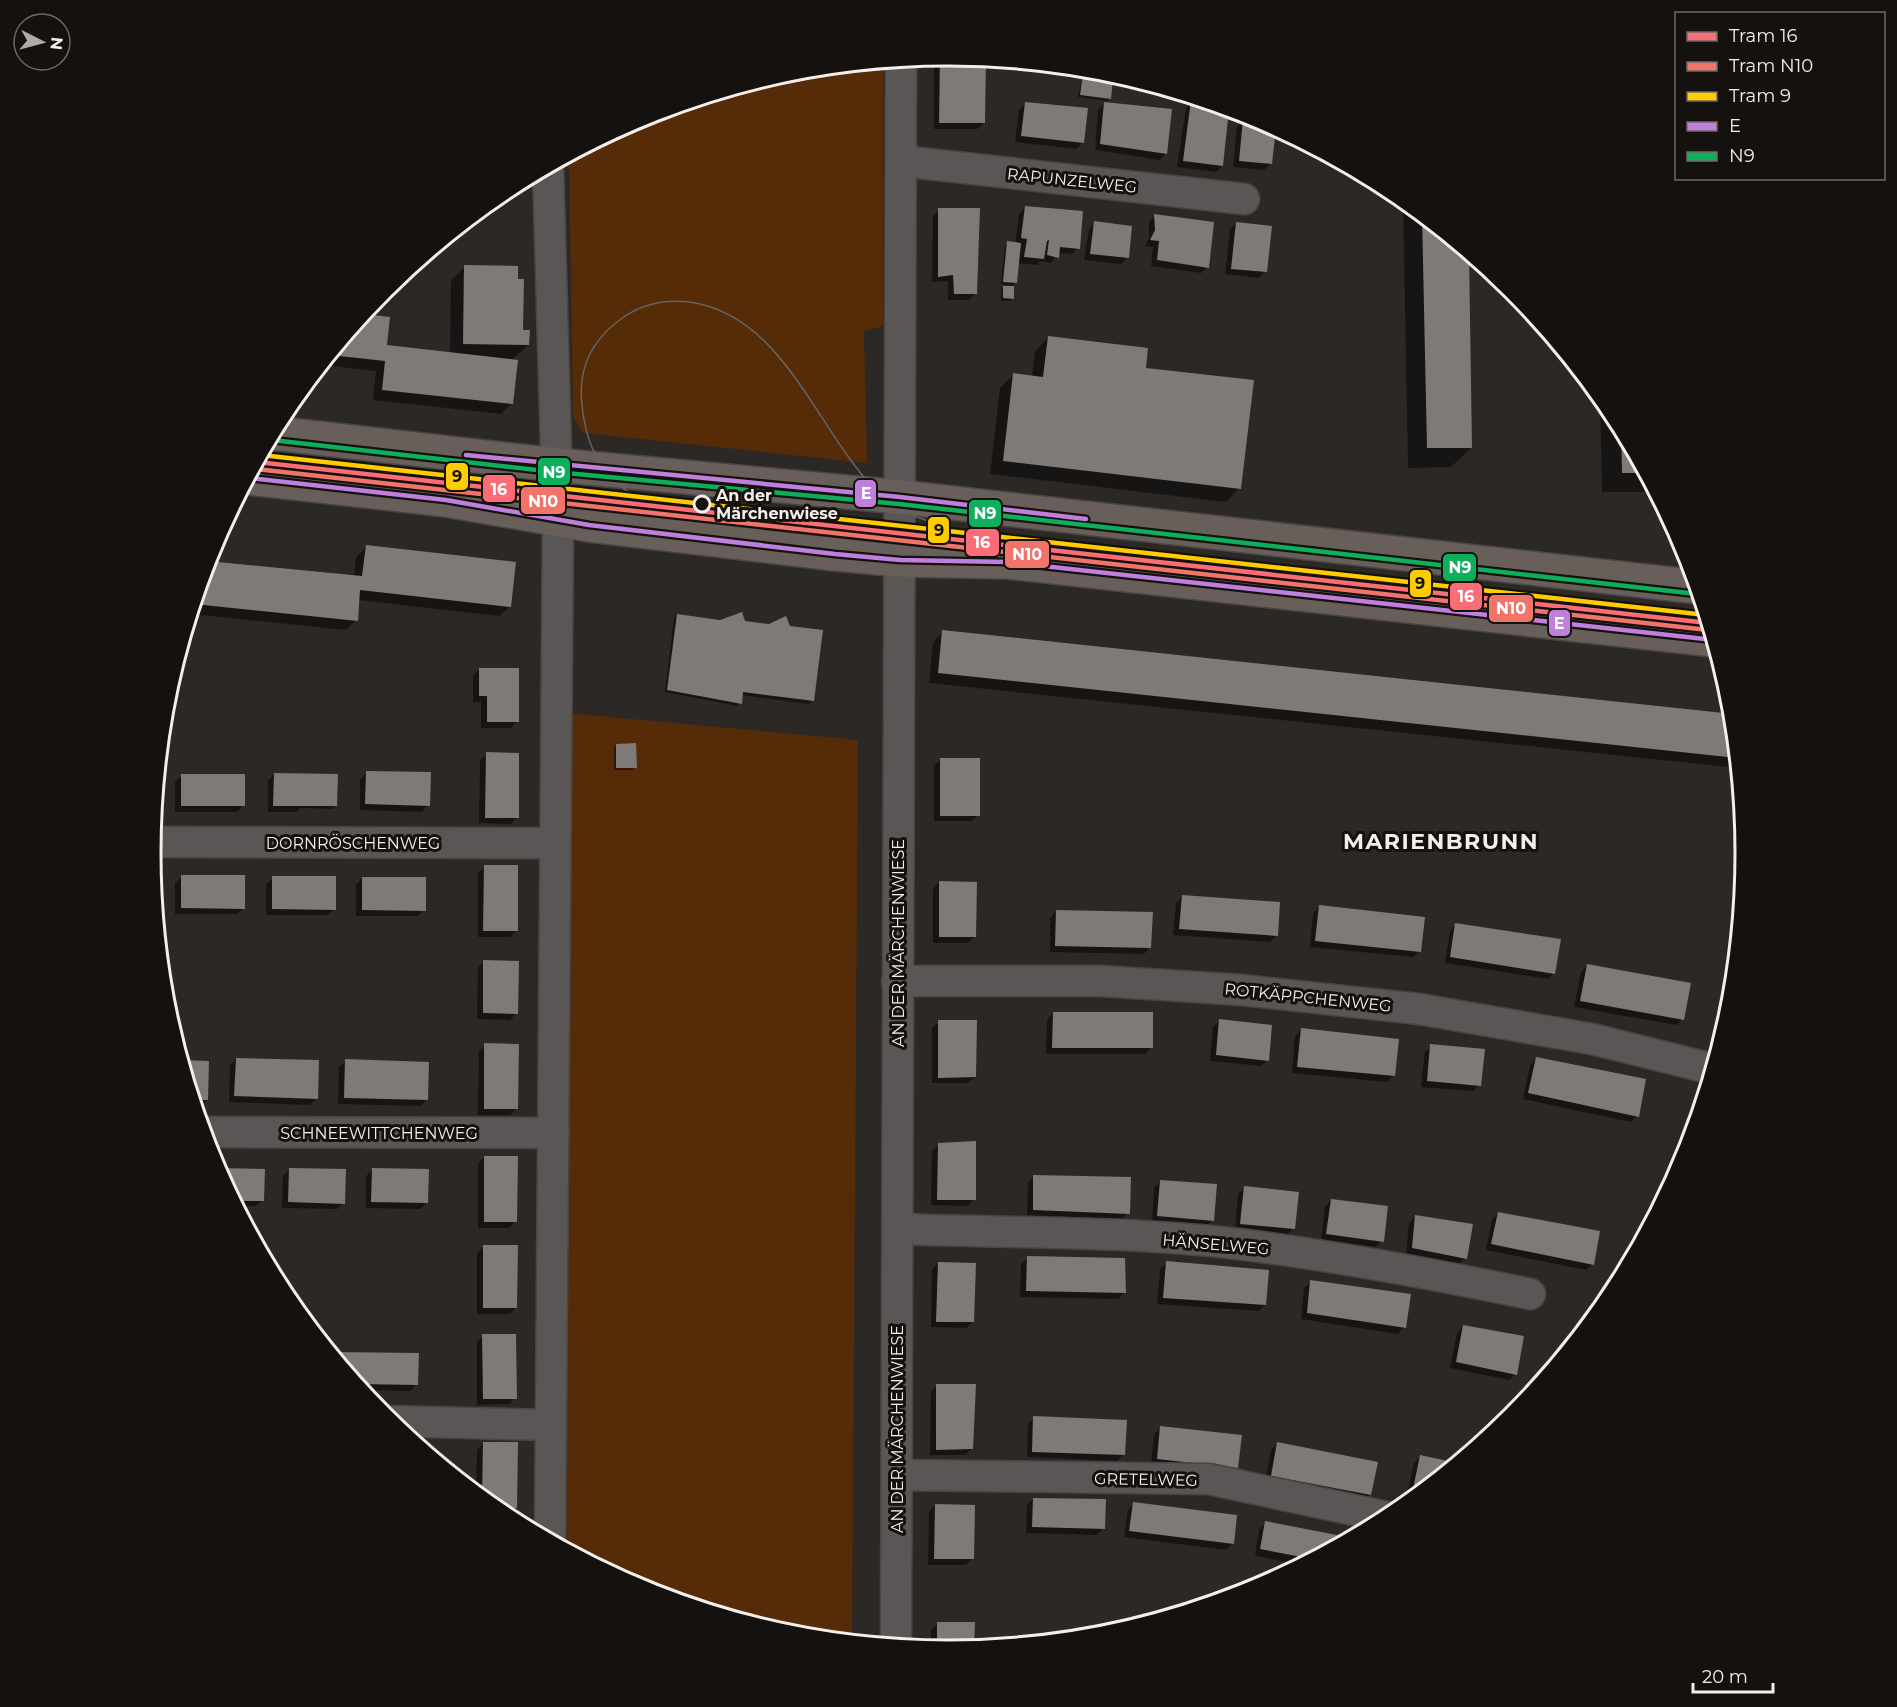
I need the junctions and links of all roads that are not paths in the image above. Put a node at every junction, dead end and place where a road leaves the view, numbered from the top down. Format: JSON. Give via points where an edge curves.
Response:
{"nodes":[{"id":1,"x":901,"y":68,"type":"edge"},
{"id":2,"x":901,"y":160,"type":"junction"},
{"id":3,"x":548,"y":176,"type":"edge"},
{"id":4,"x":1244,"y":199,"type":"dead end"},
{"id":5,"x":283,"y":434,"type":"edge"},
{"id":6,"x":556,"y":465,"type":"junction"},
{"id":7,"x":257,"y":479,"type":"edge"},
{"id":8,"x":900,"y":497,"type":"junction"},
{"id":9,"x":558,"y":518,"type":"junction"},
{"id":10,"x":900,"y":560,"type":"junction"},
{"id":11,"x":1689,"y":586,"type":"edge"},
{"id":12,"x":1706,"y":639,"type":"edge"},
{"id":13,"x":161,"y":842,"type":"edge"},
{"id":14,"x":555,"y":843,"type":"junction"},
{"id":15,"x":897,"y":981,"type":"junction"},
{"id":16,"x":1706,"y":1067,"type":"edge"},
{"id":17,"x":212,"y":1132,"type":"edge"},
{"id":18,"x":554,"y":1133,"type":"junction"},
{"id":19,"x":898,"y":1229,"type":"junction"},
{"id":20,"x":1530,"y":1294,"type":"dead end"},
{"id":21,"x":404,"y":1421,"type":"edge"},
{"id":22,"x":551,"y":1425,"type":"junction"},
{"id":23,"x":897,"y":1475,"type":"junction"},
{"id":24,"x":1375,"y":1515,"type":"edge"},
{"id":25,"x":550,"y":1532,"type":"edge"},
{"id":26,"x":896,"y":1639,"type":"edge"}],
"edges":[{"from":1,"to":2,"type":"street","name":"AN DER MÄRCHENWIESE"},
{"from":2,"to":4,"type":"street","name":"RAPUNZELWEG"},
{"from":2,"to":8,"type":"street","name":"AN DER MÄRCHENWIESE"},
{"from":3,"to":6,"type":"street"},
{"from":5,"to":6,"type":"main road"},
{"from":6,"to":8,"type":"main road"},
{"from":6,"to":9,"type":"street"},
{"from":7,"to":9,"type":"main road","via":[[446,500]]},
{"from":8,"to":10,"type":"street","name":"AN DER MÄRCHENWIESE"},
{"from":8,"to":11,"type":"main road"},
{"from":9,"to":10,"type":"main road","via":[[589,525]]},
{"from":9,"to":14,"type":"street"},
{"from":10,"to":12,"type":"main road","via":[[1007,562]]},
{"from":10,"to":15,"type":"street","name":"AN DER MÄRCHENWIESE"},
{"from":13,"to":14,"type":"street","name":"DORNRÖSCHENWEG"},
{"from":14,"to":18,"type":"street"},
{"from":15,"to":16,"type":"street","name":"ROTKÄPPCHENWEG","via":[[1101,981],[1242,990],[1419,1009],[1592,1040]]},
{"from":15,"to":19,"type":"street","name":"AN DER MÄRCHENWIESE"},
{"from":17,"to":18,"type":"street","name":"SCHNEEWITTCHENWEG"},
{"from":18,"to":22,"type":"street"},
{"from":19,"to":20,"type":"street","name":"HÄNSELWEG","via":[[1098,1234],[1237,1244],[1390,1265]]},
{"from":19,"to":23,"type":"street","name":"AN DER MÄRCHENWIESE"},
{"from":21,"to":22,"type":"street"},
{"from":22,"to":25,"type":"street"},
{"from":23,"to":24,"type":"street","name":"GRETELWEG","via":[[1209,1479]]},
{"from":23,"to":26,"type":"street","name":"AN DER MÄRCHENWIESE"}]}
